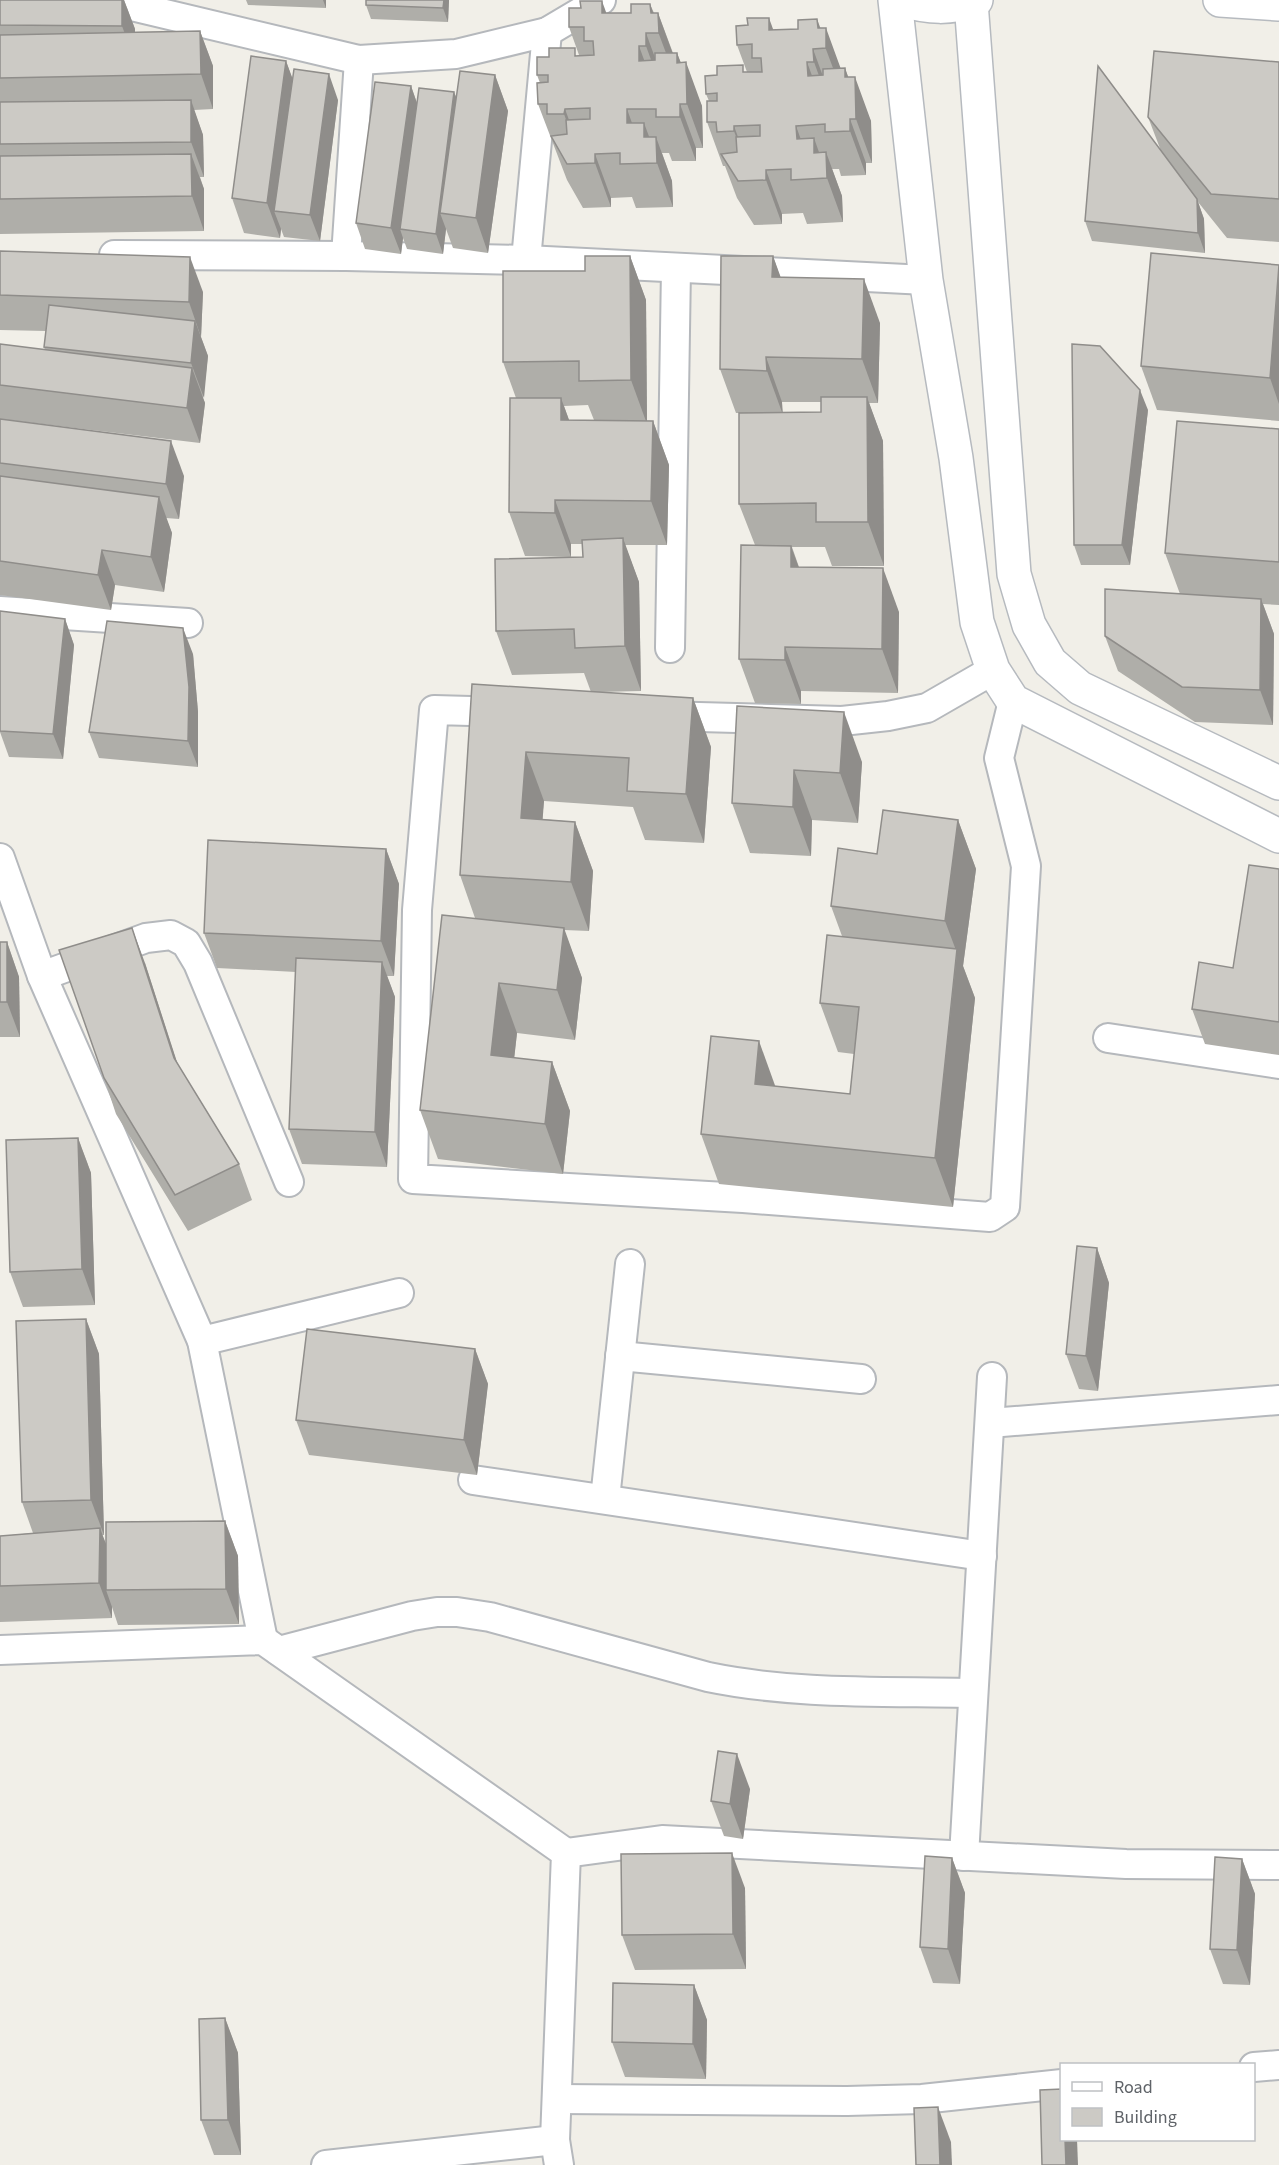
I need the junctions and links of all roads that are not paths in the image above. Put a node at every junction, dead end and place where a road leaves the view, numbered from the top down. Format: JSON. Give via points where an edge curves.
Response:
{"nodes":[{"id":1,"x":106,"y":0,"type":"edge"},
{"id":2,"x":601,"y":0,"type":"edge"},
{"id":3,"x":895,"y":0,"type":"edge"},
{"id":4,"x":902,"y":0,"type":"edge"},
{"id":5,"x":1220,"y":0,"type":"edge"},
{"id":6,"x":974,"y":1,"type":"edge"},
{"id":7,"x":1279,"y":4,"type":"edge"},
{"id":8,"x":547,"y":32,"type":"junction"},
{"id":9,"x":359,"y":60,"type":"junction"},
{"id":10,"x":114,"y":255,"type":"edge"},
{"id":11,"x":346,"y":256,"type":"junction"},
{"id":12,"x":526,"y":260,"type":"junction"},
{"id":13,"x":676,"y":268,"type":"junction"},
{"id":14,"x":926,"y":280,"type":"junction"},
{"id":15,"x":0,"y":611,"type":"edge"},
{"id":16,"x":188,"y":623,"type":"dead end"},
{"id":17,"x":670,"y":648,"type":"dead end"},
{"id":18,"x":993,"y":670,"type":"junction"},
{"id":19,"x":1013,"y":701,"type":"junction"},
{"id":20,"x":527,"y":713,"type":"edge"},
{"id":21,"x":632,"y":715,"type":"edge"},
{"id":22,"x":1279,"y":783,"type":"edge"},
{"id":23,"x":1279,"y":836,"type":"edge"},
{"id":24,"x":0,"y":858,"type":"edge"},
{"id":25,"x":42,"y":976,"type":"junction"},
{"id":26,"x":1108,"y":1038,"type":"dead end"},
{"id":27,"x":1279,"y":1064,"type":"edge"},
{"id":28,"x":289,"y":1182,"type":"dead end"},
{"id":29,"x":630,"y":1264,"type":"dead end"},
{"id":30,"x":399,"y":1293,"type":"dead end"},
{"id":31,"x":202,"y":1341,"type":"junction"},
{"id":32,"x":620,"y":1356,"type":"junction"},
{"id":33,"x":992,"y":1377,"type":"dead end"},
{"id":34,"x":861,"y":1379,"type":"dead end"},
{"id":35,"x":1279,"y":1400,"type":"edge"},
{"id":36,"x":990,"y":1423,"type":"junction"},
{"id":37,"x":473,"y":1480,"type":"dead end"},
{"id":38,"x":605,"y":1499,"type":"junction"},
{"id":39,"x":982,"y":1556,"type":"junction"},
{"id":40,"x":271,"y":1646,"type":"junction"},
{"id":41,"x":0,"y":1650,"type":"edge"},
{"id":42,"x":973,"y":1694,"type":"junction"},
{"id":43,"x":566,"y":1853,"type":"junction"},
{"id":44,"x":964,"y":1856,"type":"junction"},
{"id":45,"x":1279,"y":1865,"type":"edge"},
{"id":46,"x":1279,"y":2065,"type":"edge"},
{"id":47,"x":1255,"y":2067,"type":"edge"},
{"id":48,"x":1060,"y":2084,"type":"edge"},
{"id":49,"x":557,"y":2099,"type":"junction"},
{"id":50,"x":557,"y":2152,"type":"edge"},
{"id":51,"x":326,"y":2165,"type":"edge"}],
"edges":[{"from":1,"to":9,"type":"street"},
{"from":2,"to":8,"type":"street"},
{"from":3,"to":14,"type":"street"},
{"from":4,"to":6,"type":"street","via":[[926,7],[959,6]]},
{"from":5,"to":7,"type":"street"},
{"from":6,"to":22,"type":"street","via":[[1014,574],[1029,625],[1050,662],[1080,688]]},
{"from":8,"to":9,"type":"street","via":[[456,54]]},
{"from":8,"to":12,"type":"street"},
{"from":9,"to":11,"type":"street"},
{"from":10,"to":11,"type":"street"},
{"from":11,"to":12,"type":"street"},
{"from":12,"to":13,"type":"street"},
{"from":13,"to":14,"type":"street"},
{"from":13,"to":17,"type":"street"},
{"from":14,"to":18,"type":"street","via":[[956,458],[977,622]]},
{"from":15,"to":16,"type":"street"},
{"from":18,"to":19,"type":"street"},
{"from":18,"to":21,"type":"street","via":[[927,708],[888,716],[843,721]]},
{"from":19,"to":20,"type":"street","via":[[999,758],[1026,866],[1005,1208],[990,1218],[743,1198],[413,1179],[417,910],[434,710]]},
{"from":19,"to":23,"type":"street"},
{"from":24,"to":25,"type":"street"},
{"from":25,"to":28,"type":"street","via":[[146,938],[171,935],[186,943],[198,963]]},
{"from":25,"to":31,"type":"street"},
{"from":26,"to":27,"type":"street"},
{"from":29,"to":32,"type":"street"},
{"from":30,"to":31,"type":"street"},
{"from":31,"to":40,"type":"street"},
{"from":32,"to":34,"type":"street"},
{"from":32,"to":38,"type":"street"},
{"from":33,"to":36,"type":"street"},
{"from":35,"to":36,"type":"street"},
{"from":36,"to":39,"type":"street"},
{"from":37,"to":38,"type":"street"},
{"from":38,"to":39,"type":"street"},
{"from":39,"to":42,"type":"street"},
{"from":40,"to":41,"type":"street"},
{"from":40,"to":42,"type":"street","via":[[412,1616],[457,1612],[490,1617],[738,1683]]},
{"from":40,"to":43,"type":"street"},
{"from":42,"to":44,"type":"street"},
{"from":43,"to":44,"type":"street","via":[[662,1840]]},
{"from":43,"to":49,"type":"street"},
{"from":44,"to":45,"type":"street","via":[[1126,1864]]},
{"from":46,"to":47,"type":"street"},
{"from":48,"to":49,"type":"street","via":[[922,2099],[858,2101]]},
{"from":49,"to":50,"type":"street"},
{"from":50,"to":51,"type":"street"}]}
